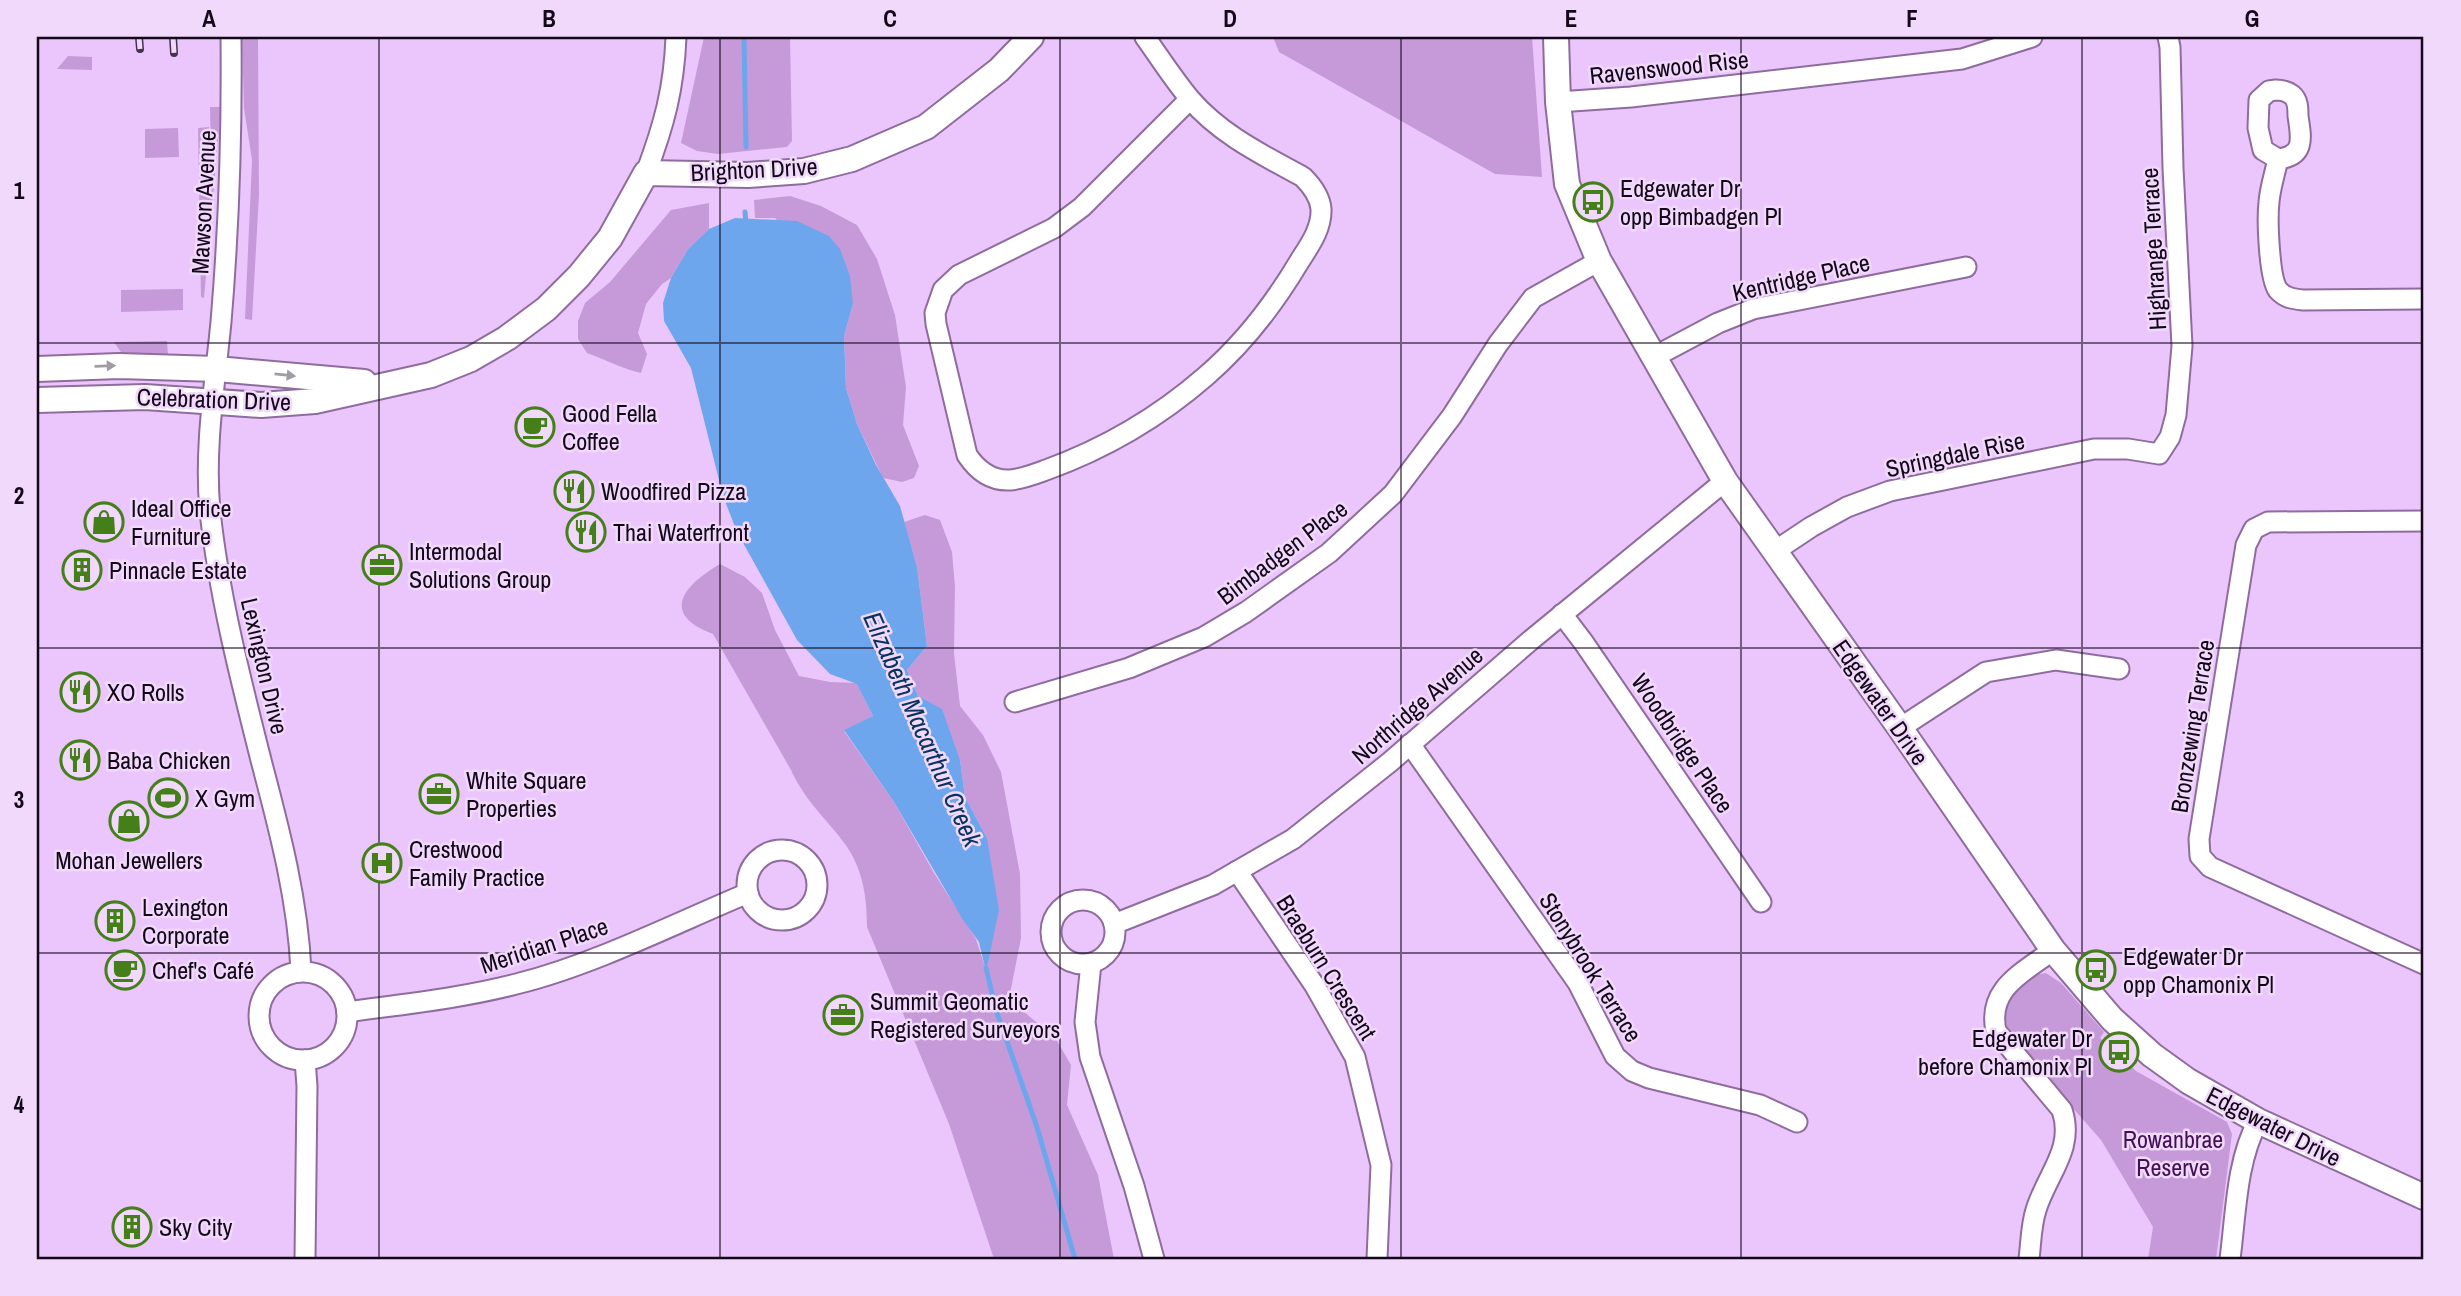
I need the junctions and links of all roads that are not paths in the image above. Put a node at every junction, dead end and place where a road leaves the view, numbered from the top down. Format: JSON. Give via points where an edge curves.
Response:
{"nodes":[{"id":1,"x":232,"y":37,"type":"edge"},
{"id":2,"x":676,"y":37,"type":"edge"},
{"id":3,"x":1031,"y":37,"type":"edge"},
{"id":4,"x":1146,"y":37,"type":"edge"},
{"id":5,"x":1556,"y":37,"type":"edge"},
{"id":6,"x":2032,"y":37,"type":"edge"},
{"id":7,"x":2168,"y":37,"type":"edge"},
{"id":8,"x":1190,"y":99,"type":"junction"},
{"id":9,"x":1558,"y":102,"type":"junction"},
{"id":10,"x":2278,"y":159,"type":"dead end"},
{"id":11,"x":646,"y":173,"type":"junction"},
{"id":12,"x":1599,"y":261,"type":"junction"},
{"id":13,"x":1966,"y":267,"type":"dead end"},
{"id":14,"x":2424,"y":299,"type":"edge"},
{"id":15,"x":1654,"y":357,"type":"junction"},
{"id":16,"x":37,"y":369,"type":"edge"},
{"id":17,"x":217,"y":369,"type":"junction"},
{"id":18,"x":390,"y":385,"type":"junction"},
{"id":19,"x":37,"y":400,"type":"edge"},
{"id":20,"x":212,"y":402,"type":"junction"},
{"id":21,"x":2159,"y":454,"type":"joint"},
{"id":22,"x":1725,"y":481,"type":"junction"},
{"id":23,"x":2424,"y":521,"type":"edge"},
{"id":24,"x":1775,"y":551,"type":"junction"},
{"id":25,"x":1562,"y":614,"type":"junction"},
{"id":26,"x":2119,"y":669,"type":"dead end"},
{"id":27,"x":1015,"y":702,"type":"dead end"},
{"id":28,"x":1900,"y":728,"type":"junction"},
{"id":29,"x":1410,"y":744,"type":"junction"},
{"id":30,"x":1237,"y":871,"type":"junction"},
{"id":31,"x":748,"y":893,"type":"dead end"},
{"id":32,"x":1761,"y":901,"type":"dead end"},
{"id":33,"x":1114,"y":924,"type":"junction"},
{"id":34,"x":2053,"y":950,"type":"junction"},
{"id":35,"x":1091,"y":963,"type":"junction"},
{"id":36,"x":2424,"y":964,"type":"edge"},
{"id":37,"x":301,"y":971,"type":"junction"},
{"id":38,"x":347,"y":1012,"type":"junction"},
{"id":39,"x":306,"y":1060,"type":"junction"},
{"id":40,"x":2258,"y":1121,"type":"junction"},
{"id":41,"x":1797,"y":1122,"type":"dead end"},
{"id":42,"x":2424,"y":1198,"type":"edge"},
{"id":43,"x":305,"y":1259,"type":"edge"},
{"id":44,"x":1154,"y":1259,"type":"edge"},
{"id":45,"x":1377,"y":1259,"type":"edge"},
{"id":46,"x":2029,"y":1259,"type":"edge"},
{"id":47,"x":2230,"y":1259,"type":"edge"}],
"edges":[{"from":1,"to":17,"type":"street","name":"Mawson Avenue","via":[[229,201]]},
{"from":2,"to":11,"type":"street","name":"Celebration Drive","via":[[664,126]]},
{"from":3,"to":11,"type":"street","name":"Brighton Drive","via":[[999,70],[926,127],[852,159],[762,174]]},
{"from":4,"to":8,"type":"street"},
{"from":5,"to":9,"type":"street","name":"Edgewater Drive"},
{"from":6,"to":9,"type":"street","name":"Ravenswood Rise","via":[[1962,59]]},
{"from":7,"to":21,"type":"street","name":"Highrange Terrace","via":[[2182,346],[2176,415],[2170,438]]},
{"from":8,"to":8,"type":"street","via":[[1082,207],[1054,228],[959,275],[943,290],[935,313],[942,357],[967,455],[988,476],[1010,480],[1058,466],[1119,436],[1181,397],[1267,310],[1315,236],[1321,208],[1316,192],[1303,177],[1230,135]]},
{"from":9,"to":12,"type":"street","name":"Edgewater Drive","via":[[1567,184]]},
{"from":10,"to":14,"type":"street","via":[[2268,204],[2271,271],[2280,292],[2303,300]]},
{"from":11,"to":18,"type":"street","name":"Celebration Drive","via":[[610,238],[546,309],[471,359]]},
{"from":12,"to":15,"type":"street","name":"Edgewater Drive"},
{"from":12,"to":27,"type":"street","name":"Bimbadgen Place","via":[[1533,298],[1393,494],[1329,553],[1204,638],[1129,668]]},
{"from":13,"to":15,"type":"street","name":"Kentridge Place","via":[[1752,309]]},
{"from":15,"to":22,"type":"street","name":"Edgewater Drive"},
{"from":16,"to":17,"type":"street","name":"Celebration Drive","one_way":true},
{"from":17,"to":18,"type":"street","name":"Celebration Drive","one_way":true},
{"from":17,"to":20,"type":"street","name":"Lexington Drive"},
{"from":18,"to":20,"type":"street","name":"Celebration Drive","via":[[315,401]]},
{"from":19,"to":20,"type":"street","name":"Celebration Drive","via":[[145,397]]},
{"from":20,"to":37,"type":"street","name":"Lexington Drive","via":[[208,456],[215,547],[282,844]]},
{"from":21,"to":24,"type":"street","name":"Springdale Rise","via":[[2094,449],[1891,491],[1847,507]]},
{"from":22,"to":24,"type":"street","name":"Edgewater Drive"},
{"from":22,"to":25,"type":"street","name":"Northridge Avenue"},
{"from":23,"to":36,"type":"street","name":"Bronzewing Terrace","via":[[2268,522],[2253,529],[2246,545],[2199,839],[2200,856],[2210,867]]},
{"from":24,"to":28,"type":"street","name":"Edgewater Drive"},
{"from":25,"to":29,"type":"street","name":"Northridge Avenue"},
{"from":25,"to":32,"type":"street","name":"Woodbridge Place"},
{"from":26,"to":28,"type":"street","via":[[2056,660],[1986,672]]},
{"from":28,"to":34,"type":"street","name":"Edgewater Drive"},
{"from":29,"to":30,"type":"street","name":"Northridge Avenue","via":[[1293,839]]},
{"from":29,"to":41,"type":"street","name":"Stonybrook Terrace","via":[[1578,983],[1615,1056],[1649,1078],[1760,1105]]},
{"from":30,"to":33,"type":"street","name":"Northridge Avenue"},
{"from":30,"to":45,"type":"street","name":"Braeburn Crescent","via":[[1315,986],[1355,1057],[1381,1165]]},
{"from":31,"to":38,"type":"street","name":"Meridian Place","via":[[522,983]]},
{"from":33,"to":35,"type":"street","via":[[1111,949]]},
{"from":33,"to":35,"type":"street","via":[[1101,906],[1087,901],[1065,905],[1055,916],[1051,938],[1057,951],[1076,964]]},
{"from":34,"to":40,"type":"street","name":"Edgewater Drive","via":[[2112,1018],[2152,1055]]},
{"from":34,"to":46,"type":"street","via":[[2004,988],[1993,1017],[1996,1031],[2062,1110],[2067,1125],[2062,1154],[2035,1213]]},
{"from":35,"to":44,"type":"street","via":[[1085,1023],[1090,1057]]},
{"from":37,"to":38,"type":"street","via":[[335,986]]},
{"from":37,"to":39,"type":"street","via":[[267,991],[259,1020],[270,1044],[283,1054]]},
{"from":38,"to":39,"type":"street","via":[[346,1027],[331,1051]]},
{"from":39,"to":43,"type":"street"},
{"from":40,"to":42,"type":"street","name":"Edgewater Drive"},
{"from":40,"to":47,"type":"street","via":[[2242,1164]]}]}
